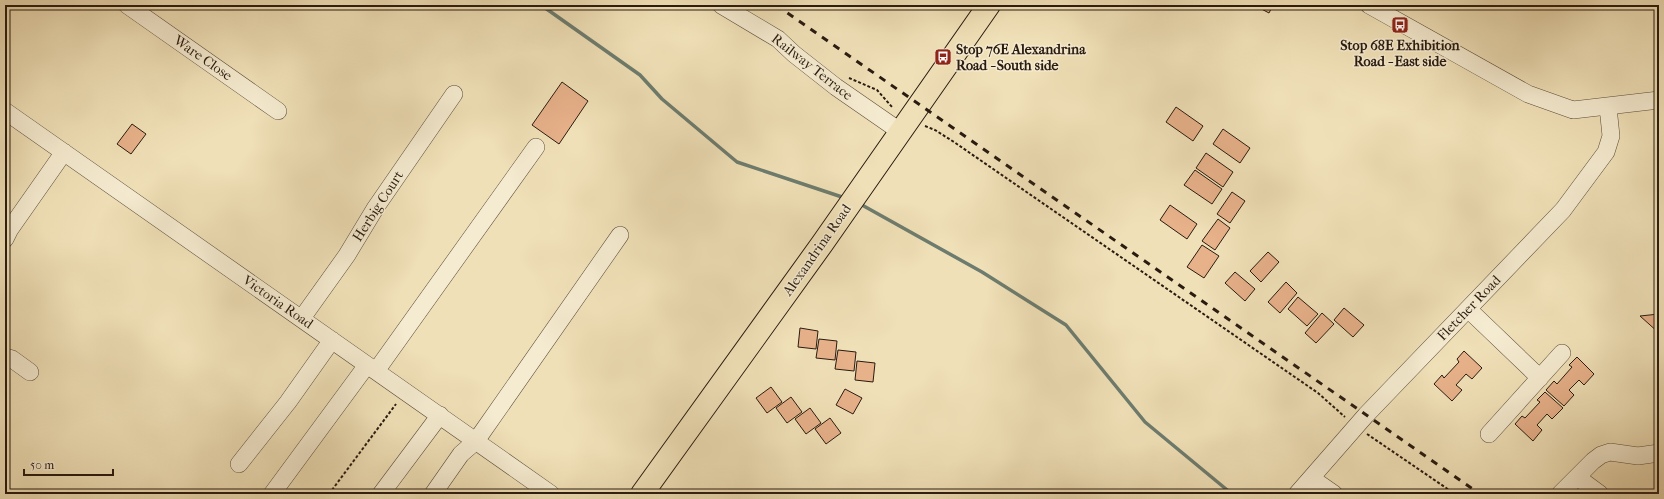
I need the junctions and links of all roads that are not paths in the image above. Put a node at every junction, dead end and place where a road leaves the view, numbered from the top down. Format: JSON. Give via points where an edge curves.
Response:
{"nodes":[{"id":1,"x":127,"y":5,"type":"edge"},
{"id":2,"x":721,"y":5,"type":"edge"},
{"id":3,"x":989,"y":5,"type":"edge"},
{"id":4,"x":1369,"y":5,"type":"edge"},
{"id":5,"x":454,"y":94,"type":"dead end"},
{"id":6,"x":1659,"y":100,"type":"edge"},
{"id":7,"x":1608,"y":107,"type":"junction"},
{"id":8,"x":5,"y":111,"type":"edge"},
{"id":9,"x":278,"y":111,"type":"dead end"},
{"id":10,"x":905,"y":126,"type":"junction"},
{"id":11,"x":536,"y":147,"type":"dead end"},
{"id":12,"x":64,"y":152,"type":"junction"},
{"id":13,"x":620,"y":235,"type":"dead end"},
{"id":14,"x":5,"y":239,"type":"edge"},
{"id":15,"x":1468,"y":309,"type":"junction"},
{"id":16,"x":302,"y":318,"type":"junction"},
{"id":17,"x":332,"y":340,"type":"junction"},
{"id":18,"x":1562,"y":353,"type":"dead end"},
{"id":19,"x":5,"y":357,"type":"edge"},
{"id":20,"x":372,"y":368,"type":"junction"},
{"id":21,"x":30,"y":372,"type":"dead end"},
{"id":22,"x":1540,"y":378,"type":"junction"},
{"id":23,"x":440,"y":415,"type":"junction"},
{"id":24,"x":1489,"y":434,"type":"dead end"},
{"id":25,"x":476,"y":441,"type":"junction"},
{"id":26,"x":1659,"y":453,"type":"edge"},
{"id":27,"x":239,"y":464,"type":"dead end"},
{"id":28,"x":1577,"y":477,"type":"junction"},
{"id":29,"x":1311,"y":478,"type":"junction"},
{"id":30,"x":272,"y":494,"type":"edge"},
{"id":31,"x":381,"y":494,"type":"edge"},
{"id":32,"x":434,"y":494,"type":"edge"},
{"id":33,"x":551,"y":494,"type":"edge"},
{"id":34,"x":642,"y":494,"type":"edge"},
{"id":35,"x":1297,"y":494,"type":"edge"},
{"id":36,"x":1334,"y":494,"type":"edge"},
{"id":37,"x":1560,"y":494,"type":"edge"},
{"id":38,"x":1600,"y":494,"type":"edge"}],
"edges":[{"from":1,"to":9,"type":"street","name":"Ware Close"},
{"from":2,"to":10,"type":"street","name":"Railway Terrace","via":[[778,39],[836,87]]},
{"from":3,"to":10,"type":"main road","name":"Alexandrina Road"},
{"from":4,"to":7,"type":"street","via":[[1528,94],[1572,110]]},
{"from":5,"to":16,"type":"street","name":"Herbig Court"},
{"from":6,"to":7,"type":"street"},
{"from":7,"to":15,"type":"street","name":"Fletcher Road","via":[[1611,136],[1606,152],[1563,210]]},
{"from":8,"to":12,"type":"street","name":"Victoria Road"},
{"from":10,"to":34,"type":"main road","name":"Alexandrina Road"},
{"from":11,"to":20,"type":"street"},
{"from":12,"to":14,"type":"street"},
{"from":12,"to":16,"type":"street","name":"Victoria Road"},
{"from":13,"to":25,"type":"street"},
{"from":15,"to":22,"type":"street"},
{"from":15,"to":29,"type":"street","name":"Fletcher Road"},
{"from":16,"to":17,"type":"street","name":"Victoria Road"},
{"from":17,"to":20,"type":"street","name":"Victoria Road"},
{"from":17,"to":27,"type":"street"},
{"from":18,"to":22,"type":"street"},
{"from":19,"to":21,"type":"street"},
{"from":20,"to":23,"type":"street","name":"Victoria Road"},
{"from":20,"to":30,"type":"street"},
{"from":22,"to":24,"type":"street"},
{"from":23,"to":25,"type":"street","name":"Victoria Road"},
{"from":23,"to":31,"type":"street"},
{"from":25,"to":32,"type":"street","via":[[461,454]]},
{"from":25,"to":33,"type":"street","name":"Victoria Road"},
{"from":26,"to":28,"type":"street","via":[[1638,456],[1610,452],[1593,461]]},
{"from":28,"to":37,"type":"street"},
{"from":28,"to":38,"type":"street"},
{"from":29,"to":35,"type":"street","name":"Fletcher Road"},
{"from":29,"to":36,"type":"street"}]}
